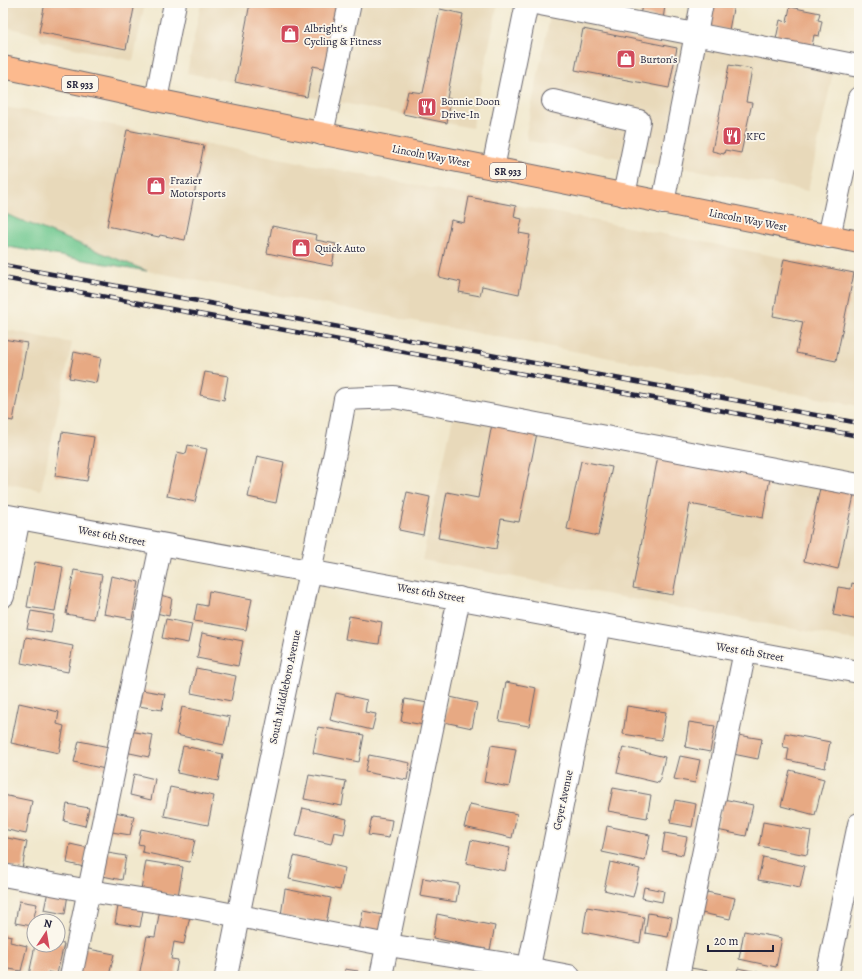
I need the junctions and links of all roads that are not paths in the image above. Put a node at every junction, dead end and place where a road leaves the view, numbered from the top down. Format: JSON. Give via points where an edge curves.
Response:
{"nodes":[{"id":1,"x":175,"y":3,"type":"edge"},
{"id":2,"x":350,"y":3,"type":"edge"},
{"id":3,"x":527,"y":3,"type":"edge"},
{"id":4,"x":535,"y":3,"type":"edge"},
{"id":5,"x":702,"y":3,"type":"edge"},
{"id":6,"x":696,"y":33,"type":"junction"},
{"id":7,"x":859,"y":66,"type":"edge"},
{"id":8,"x":3,"y":68,"type":"edge"},
{"id":9,"x":859,"y":98,"type":"edge"},
{"id":10,"x":156,"y":100,"type":"junction"},
{"id":11,"x":553,"y":101,"type":"dead end"},
{"id":12,"x":322,"y":134,"type":"junction"},
{"id":13,"x":493,"y":168,"type":"junction"},
{"id":14,"x":624,"y":195,"type":"junction"},
{"id":15,"x":663,"y":203,"type":"junction"},
{"id":16,"x":830,"y":237,"type":"junction"},
{"id":17,"x":859,"y":242,"type":"edge"},
{"id":18,"x":859,"y":485,"type":"edge"},
{"id":19,"x":11,"y":517,"type":"edge"},
{"id":20,"x":161,"y":545,"type":"junction"},
{"id":21,"x":309,"y":571,"type":"junction"},
{"id":22,"x":3,"y":596,"type":"edge"},
{"id":23,"x":459,"y":598,"type":"junction"},
{"id":24,"x":599,"y":625,"type":"junction"},
{"id":25,"x":745,"y":652,"type":"junction"},
{"id":26,"x":859,"y":672,"type":"edge"},
{"id":27,"x":859,"y":824,"type":"edge"},
{"id":28,"x":3,"y":875,"type":"edge"},
{"id":29,"x":89,"y":891,"type":"junction"},
{"id":30,"x":238,"y":916,"type":"junction"},
{"id":31,"x":388,"y":945,"type":"junction"},
{"id":32,"x":528,"y":972,"type":"edge"},
{"id":33,"x":71,"y":976,"type":"edge"},
{"id":34,"x":226,"y":976,"type":"edge"},
{"id":35,"x":381,"y":976,"type":"edge"},
{"id":36,"x":569,"y":976,"type":"edge"},
{"id":37,"x":678,"y":976,"type":"edge"},
{"id":38,"x":826,"y":976,"type":"edge"}],
"edges":[{"from":1,"to":10,"type":"street"},
{"from":2,"to":12,"type":"street"},
{"from":3,"to":13,"type":"street"},
{"from":4,"to":6,"type":"street"},
{"from":5,"to":6,"type":"street"},
{"from":6,"to":7,"type":"street"},
{"from":6,"to":15,"type":"street"},
{"from":8,"to":10,"type":"main road","name":"Lincoln Way West","number":"SR 933"},
{"from":9,"to":16,"type":"street"},
{"from":10,"to":12,"type":"main road","name":"Lincoln Way West","number":"SR 933"},
{"from":11,"to":14,"type":"street","via":[[639,121]]},
{"from":12,"to":13,"type":"main road","name":"Lincoln Way West","number":"SR 933"},
{"from":13,"to":14,"type":"main road","name":"Lincoln Way West","number":"SR 933"},
{"from":14,"to":15,"type":"main road","name":"Lincoln Way West","number":"SR 933"},
{"from":15,"to":16,"type":"main road","name":"Lincoln Way West","number":"SR 933"},
{"from":16,"to":17,"type":"main road","name":"Lincoln Way West","number":"SR 933"},
{"from":18,"to":21,"type":"street","name":"South Middleboro Avenue","via":[[394,397],[345,399]]},
{"from":19,"to":20,"type":"street","name":"West 6th Street"},
{"from":19,"to":22,"type":"street"},
{"from":20,"to":21,"type":"street","name":"West 6th Street"},
{"from":20,"to":29,"type":"street"},
{"from":21,"to":23,"type":"street","name":"West 6th Street"},
{"from":21,"to":30,"type":"street","name":"South Middleboro Avenue"},
{"from":23,"to":24,"type":"street","name":"West 6th Street"},
{"from":23,"to":31,"type":"street"},
{"from":24,"to":25,"type":"street","name":"West 6th Street"},
{"from":24,"to":32,"type":"street","name":"Geyer Avenue"},
{"from":25,"to":26,"type":"street","name":"West 6th Street"},
{"from":25,"to":37,"type":"street"},
{"from":27,"to":38,"type":"street"},
{"from":28,"to":29,"type":"street"},
{"from":29,"to":30,"type":"street"},
{"from":29,"to":33,"type":"street"},
{"from":30,"to":31,"type":"street"},
{"from":30,"to":34,"type":"street","name":"South Middleboro Avenue"},
{"from":31,"to":32,"type":"street"},
{"from":31,"to":35,"type":"street"},
{"from":32,"to":36,"type":"street"}]}
